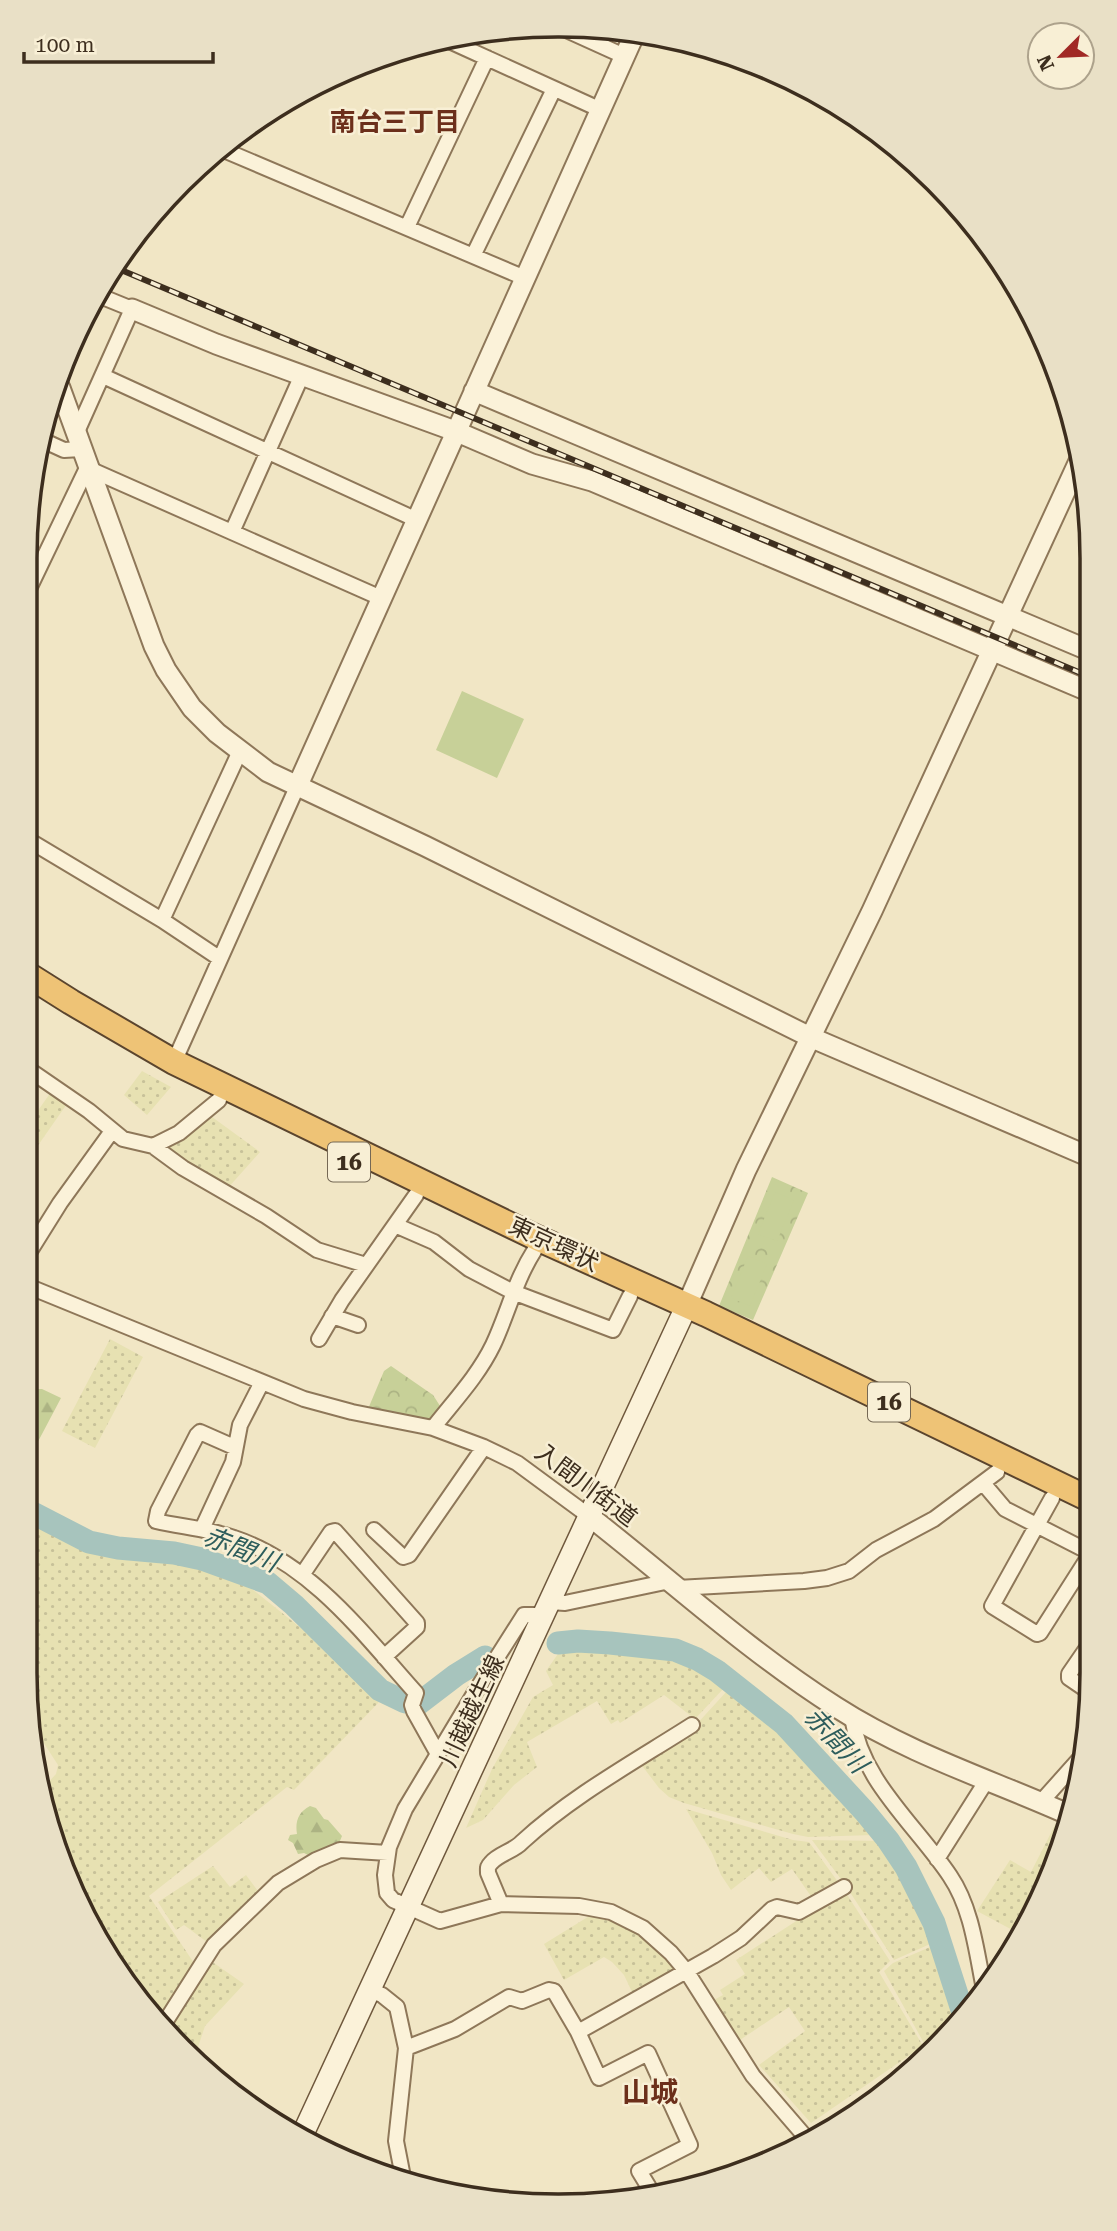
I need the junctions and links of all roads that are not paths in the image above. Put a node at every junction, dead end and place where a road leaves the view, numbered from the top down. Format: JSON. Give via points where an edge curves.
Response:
{"nodes":[{"id":1,"x":584,"y":38,"type":"edge"},
{"id":2,"x":631,"y":42,"type":"edge"},
{"id":3,"x":465,"y":46,"type":"edge"},
{"id":4,"x":624,"y":56,"type":"junction"},
{"id":5,"x":487,"y":58,"type":"junction"},
{"id":6,"x":554,"y":89,"type":"junction"},
{"id":7,"x":599,"y":109,"type":"junction"},
{"id":8,"x":231,"y":153,"type":"edge"},
{"id":9,"x":407,"y":227,"type":"junction"},
{"id":10,"x":473,"y":256,"type":"junction"},
{"id":11,"x":525,"y":278,"type":"junction"},
{"id":12,"x":107,"y":299,"type":"edge"},
{"id":13,"x":132,"y":309,"type":"junction"},
{"id":14,"x":302,"y":375,"type":"junction"},
{"id":15,"x":103,"y":376,"type":"junction"},
{"id":16,"x":474,"y":391,"type":"junction"},
{"id":17,"x":63,"y":396,"type":"edge"},
{"id":18,"x":455,"y":431,"type":"junction"},
{"id":19,"x":50,"y":444,"type":"edge"},
{"id":20,"x":81,"y":450,"type":"junction"},
{"id":21,"x":268,"y":451,"type":"junction"},
{"id":22,"x":1073,"y":474,"type":"edge"},
{"id":23,"x":417,"y":520,"type":"junction"},
{"id":24,"x":232,"y":532,"type":"junction"},
{"id":25,"x":37,"y":567,"type":"edge"},
{"id":26,"x":381,"y":598,"type":"junction"},
{"id":27,"x":1007,"y":615,"type":"junction"},
{"id":28,"x":1080,"y":647,"type":"edge"},
{"id":29,"x":991,"y":649,"type":"junction"},
{"id":30,"x":1080,"y":688,"type":"edge"},
{"id":31,"x":240,"y":751,"type":"junction"},
{"id":32,"x":298,"y":787,"type":"junction"},
{"id":33,"x":37,"y":845,"type":"edge"},
{"id":34,"x":162,"y":920,"type":"junction"},
{"id":35,"x":219,"y":958,"type":"junction"},
{"id":36,"x":37,"y":981,"type":"edge"},
{"id":37,"x":37,"y":997,"type":"edge"},
{"id":38,"x":810,"y":1037,"type":"junction"},
{"id":39,"x":174,"y":1062,"type":"junction"},
{"id":40,"x":37,"y":1075,"type":"edge"},
{"id":41,"x":219,"y":1100,"type":"junction"},
{"id":42,"x":112,"y":1131,"type":"junction"},
{"id":43,"x":153,"y":1146,"type":"junction"},
{"id":44,"x":1080,"y":1153,"type":"edge"},
{"id":45,"x":416,"y":1195,"type":"junction"},
{"id":46,"x":396,"y":1225,"type":"junction"},
{"id":47,"x":37,"y":1240,"type":"edge"},
{"id":48,"x":534,"y":1251,"type":"junction"},
{"id":49,"x":366,"y":1265,"type":"junction"},
{"id":50,"x":37,"y":1291,"type":"edge"},
{"id":51,"x":513,"y":1292,"type":"junction"},
{"id":52,"x":630,"y":1296,"type":"junction"},
{"id":53,"x":684,"y":1312,"type":"junction"},
{"id":54,"x":332,"y":1316,"type":"junction"},
{"id":55,"x":358,"y":1325,"type":"dead end"},
{"id":56,"x":318,"y":1339,"type":"dead end"},
{"id":57,"x":262,"y":1382,"type":"junction"},
{"id":58,"x":433,"y":1428,"type":"junction"},
{"id":59,"x":234,"y":1447,"type":"junction"},
{"id":60,"x":484,"y":1447,"type":"junction"},
{"id":61,"x":990,"y":1478,"type":"junction"},
{"id":62,"x":1080,"y":1495,"type":"edge"},
{"id":63,"x":1052,"y":1498,"type":"junction"},
{"id":64,"x":1080,"y":1512,"type":"edge"},
{"id":65,"x":589,"y":1517,"type":"junction"},
{"id":66,"x":1037,"y":1526,"type":"junction"},
{"id":67,"x":202,"y":1528,"type":"junction"},
{"id":68,"x":374,"y":1530,"type":"dead end"},
{"id":69,"x":1080,"y":1548,"type":"edge"},
{"id":70,"x":1080,"y":1570,"type":"edge"},
{"id":71,"x":302,"y":1575,"type":"junction"},
{"id":72,"x":673,"y":1585,"type":"junction"},
{"id":73,"x":547,"y":1608,"type":"junction"},
{"id":74,"x":384,"y":1657,"type":"junction"},
{"id":75,"x":1080,"y":1658,"type":"edge"},
{"id":76,"x":1080,"y":1685,"type":"edge"},
{"id":77,"x":852,"y":1717,"type":"junction"},
{"id":78,"x":692,"y":1725,"type":"dead end"},
{"id":79,"x":438,"y":1754,"type":"junction"},
{"id":80,"x":1071,"y":1768,"type":"edge"},
{"id":81,"x":987,"y":1780,"type":"junction"},
{"id":82,"x":1041,"y":1802,"type":"junction"},
{"id":83,"x":1061,"y":1811,"type":"edge"},
{"id":84,"x":388,"y":1853,"type":"junction"},
{"id":85,"x":937,"y":1859,"type":"junction"},
{"id":86,"x":844,"y":1887,"type":"dead end"},
{"id":87,"x":501,"y":1904,"type":"junction"},
{"id":88,"x":410,"y":1907,"type":"junction"},
{"id":89,"x":687,"y":1972,"type":"junction"},
{"id":90,"x":981,"y":1977,"type":"edge"},
{"id":91,"x":370,"y":1990,"type":"junction"},
{"id":92,"x":167,"y":2018,"type":"edge"},
{"id":93,"x":578,"y":2032,"type":"junction"},
{"id":94,"x":406,"y":2048,"type":"junction"},
{"id":95,"x":305,"y":2128,"type":"edge"},
{"id":96,"x":802,"y":2133,"type":"edge"},
{"id":97,"x":402,"y":2170,"type":"edge"},
{"id":98,"x":648,"y":2186,"type":"edge"}],
"edges":[{"from":1,"to":4,"type":"street"},
{"from":2,"to":4,"type":"street"},
{"from":3,"to":5,"type":"street"},
{"from":4,"to":7,"type":"street"},
{"from":5,"to":6,"type":"street"},
{"from":5,"to":9,"type":"street"},
{"from":6,"to":7,"type":"street"},
{"from":6,"to":10,"type":"street"},
{"from":7,"to":11,"type":"street"},
{"from":8,"to":9,"type":"street"},
{"from":9,"to":10,"type":"street"},
{"from":10,"to":11,"type":"street"},
{"from":11,"to":16,"type":"street"},
{"from":12,"to":13,"type":"street"},
{"from":13,"to":14,"type":"street"},
{"from":13,"to":15,"type":"street"},
{"from":14,"to":18,"type":"street"},
{"from":14,"to":21,"type":"street"},
{"from":15,"to":20,"type":"street"},
{"from":15,"to":21,"type":"street"},
{"from":16,"to":18,"type":"street"},
{"from":16,"to":27,"type":"street"},
{"from":17,"to":20,"type":"street"},
{"from":18,"to":23,"type":"street"},
{"from":18,"to":29,"type":"street","via":[[542,468],[592,481]]},
{"from":19,"to":20,"type":"street"},
{"from":20,"to":24,"type":"street"},
{"from":20,"to":25,"type":"street"},
{"from":20,"to":31,"type":"street","via":[[166,670],[192,708]]},
{"from":21,"to":23,"type":"street"},
{"from":21,"to":24,"type":"street"},
{"from":22,"to":27,"type":"street"},
{"from":23,"to":26,"type":"street"},
{"from":24,"to":26,"type":"street"},
{"from":26,"to":32,"type":"street"},
{"from":27,"to":28,"type":"street"},
{"from":27,"to":29,"type":"street"},
{"from":29,"to":30,"type":"street"},
{"from":29,"to":38,"type":"street"},
{"from":31,"to":32,"type":"street"},
{"from":31,"to":34,"type":"street"},
{"from":32,"to":35,"type":"street"},
{"from":32,"to":38,"type":"street"},
{"from":33,"to":34,"type":"street"},
{"from":34,"to":35,"type":"street"},
{"from":35,"to":39,"type":"street"},
{"from":36,"to":39,"type":"highway","name":"東京環状","number":"16"},
{"from":37,"to":41,"type":"highway","name":"東京環状","number":"16","via":[[115,1046]]},
{"from":38,"to":44,"type":"street"},
{"from":38,"to":53,"type":"street"},
{"from":39,"to":53,"type":"highway","name":"東京環状","number":"16"},
{"from":40,"to":42,"type":"street"},
{"from":41,"to":43,"type":"street","via":[[179,1133]]},
{"from":41,"to":45,"type":"highway","name":"東京環状","number":"16"},
{"from":42,"to":43,"type":"street","via":[[123,1139]]},
{"from":42,"to":47,"type":"street"},
{"from":43,"to":49,"type":"street","via":[[317,1250]]},
{"from":45,"to":46,"type":"street"},
{"from":45,"to":48,"type":"highway","name":"東京環状","number":"16"},
{"from":46,"to":49,"type":"street"},
{"from":46,"to":51,"type":"street","via":[[434,1242],[469,1269]]},
{"from":48,"to":51,"type":"street"},
{"from":48,"to":52,"type":"highway","name":"東京環状","number":"16"},
{"from":49,"to":54,"type":"street"},
{"from":50,"to":57,"type":"street","name":"入間川街道"},
{"from":51,"to":52,"type":"street","via":[[612,1330]]},
{"from":51,"to":58,"type":"street","via":[[485,1360]]},
{"from":52,"to":53,"type":"highway","name":"東京環状","number":"16"},
{"from":53,"to":61,"type":"highway","name":"東京環状","number":"16","via":[[896,1421]]},
{"from":53,"to":62,"type":"highway","name":"東京環状","number":"16"},
{"from":53,"to":65,"type":"main road","name":"川越越生線"},
{"from":54,"to":55,"type":"street"},
{"from":54,"to":56,"type":"street"},
{"from":57,"to":58,"type":"street","name":"入間川街道","via":[[352,1412]]},
{"from":57,"to":59,"type":"street"},
{"from":58,"to":60,"type":"street","name":"入間川街道"},
{"from":59,"to":67,"type":"street","via":[[233,1462]]},
{"from":59,"to":67,"type":"street","via":[[200,1432],[155,1517],[194,1530]]},
{"from":60,"to":65,"type":"street","name":"入間川街道","via":[[517,1463]]},
{"from":60,"to":68,"type":"street","via":[[409,1555],[403,1557]]},
{"from":61,"to":63,"type":"highway","name":"東京環状","number":"16"},
{"from":61,"to":66,"type":"street","via":[[1005,1509]]},
{"from":61,"to":72,"type":"street","via":[[849,1572],[804,1581]]},
{"from":63,"to":64,"type":"highway","name":"東京環状","number":"16"},
{"from":63,"to":66,"type":"street"},
{"from":65,"to":72,"type":"street","name":"入間川街道"},
{"from":65,"to":73,"type":"main road","name":"川越越生線"},
{"from":66,"to":69,"type":"street"},
{"from":66,"to":70,"type":"street","via":[[992,1606],[1040,1633]]},
{"from":67,"to":71,"type":"street","via":[[246,1542]]},
{"from":71,"to":74,"type":"street"},
{"from":71,"to":74,"type":"street","via":[[335,1531],[416,1623]]},
{"from":72,"to":73,"type":"street"},
{"from":72,"to":77,"type":"street","name":"入間川街道","via":[[762,1655]]},
{"from":73,"to":79,"type":"street","via":[[524,1615]]},
{"from":73,"to":88,"type":"main road","name":"川越越生線"},
{"from":74,"to":79,"type":"street","via":[[416,1693],[414,1712]]},
{"from":75,"to":76,"type":"street","via":[[1069,1674]]},
{"from":77,"to":81,"type":"street","name":"入間川街道"},
{"from":77,"to":85,"type":"street","via":[[855,1738],[871,1769]]},
{"from":78,"to":87,"type":"street","via":[[492,1861],[488,1873]]},
{"from":79,"to":84,"type":"street","via":[[396,1825]]},
{"from":80,"to":82,"type":"street"},
{"from":81,"to":82,"type":"street","name":"入間川街道"},
{"from":81,"to":85,"type":"street"},
{"from":82,"to":83,"type":"street","name":"入間川街道"},
{"from":84,"to":88,"type":"street","via":[[385,1887],[393,1900]]},
{"from":84,"to":92,"type":"street","via":[[340,1850],[278,1883],[214,1945]]},
{"from":85,"to":90,"type":"street","via":[[968,1913]]},
{"from":86,"to":89,"type":"street","via":[[799,1912],[772,1909],[741,1938]]},
{"from":87,"to":88,"type":"street","via":[[445,1921]]},
{"from":87,"to":89,"type":"street","via":[[579,1906],[611,1912],[643,1928]]},
{"from":88,"to":91,"type":"main road","name":"川越越生線"},
{"from":89,"to":93,"type":"street"},
{"from":89,"to":96,"type":"street","via":[[753,2076]]},
{"from":91,"to":94,"type":"street","via":[[397,2007]]},
{"from":91,"to":95,"type":"main road","name":"川越越生線"},
{"from":93,"to":94,"type":"street","via":[[550,1990],[522,2001],[509,1997],[456,2029]]},
{"from":93,"to":98,"type":"street","via":[[599,2077],[648,2053],[690,2145],[639,2171]]},
{"from":94,"to":97,"type":"street","via":[[397,2141]]}]}
